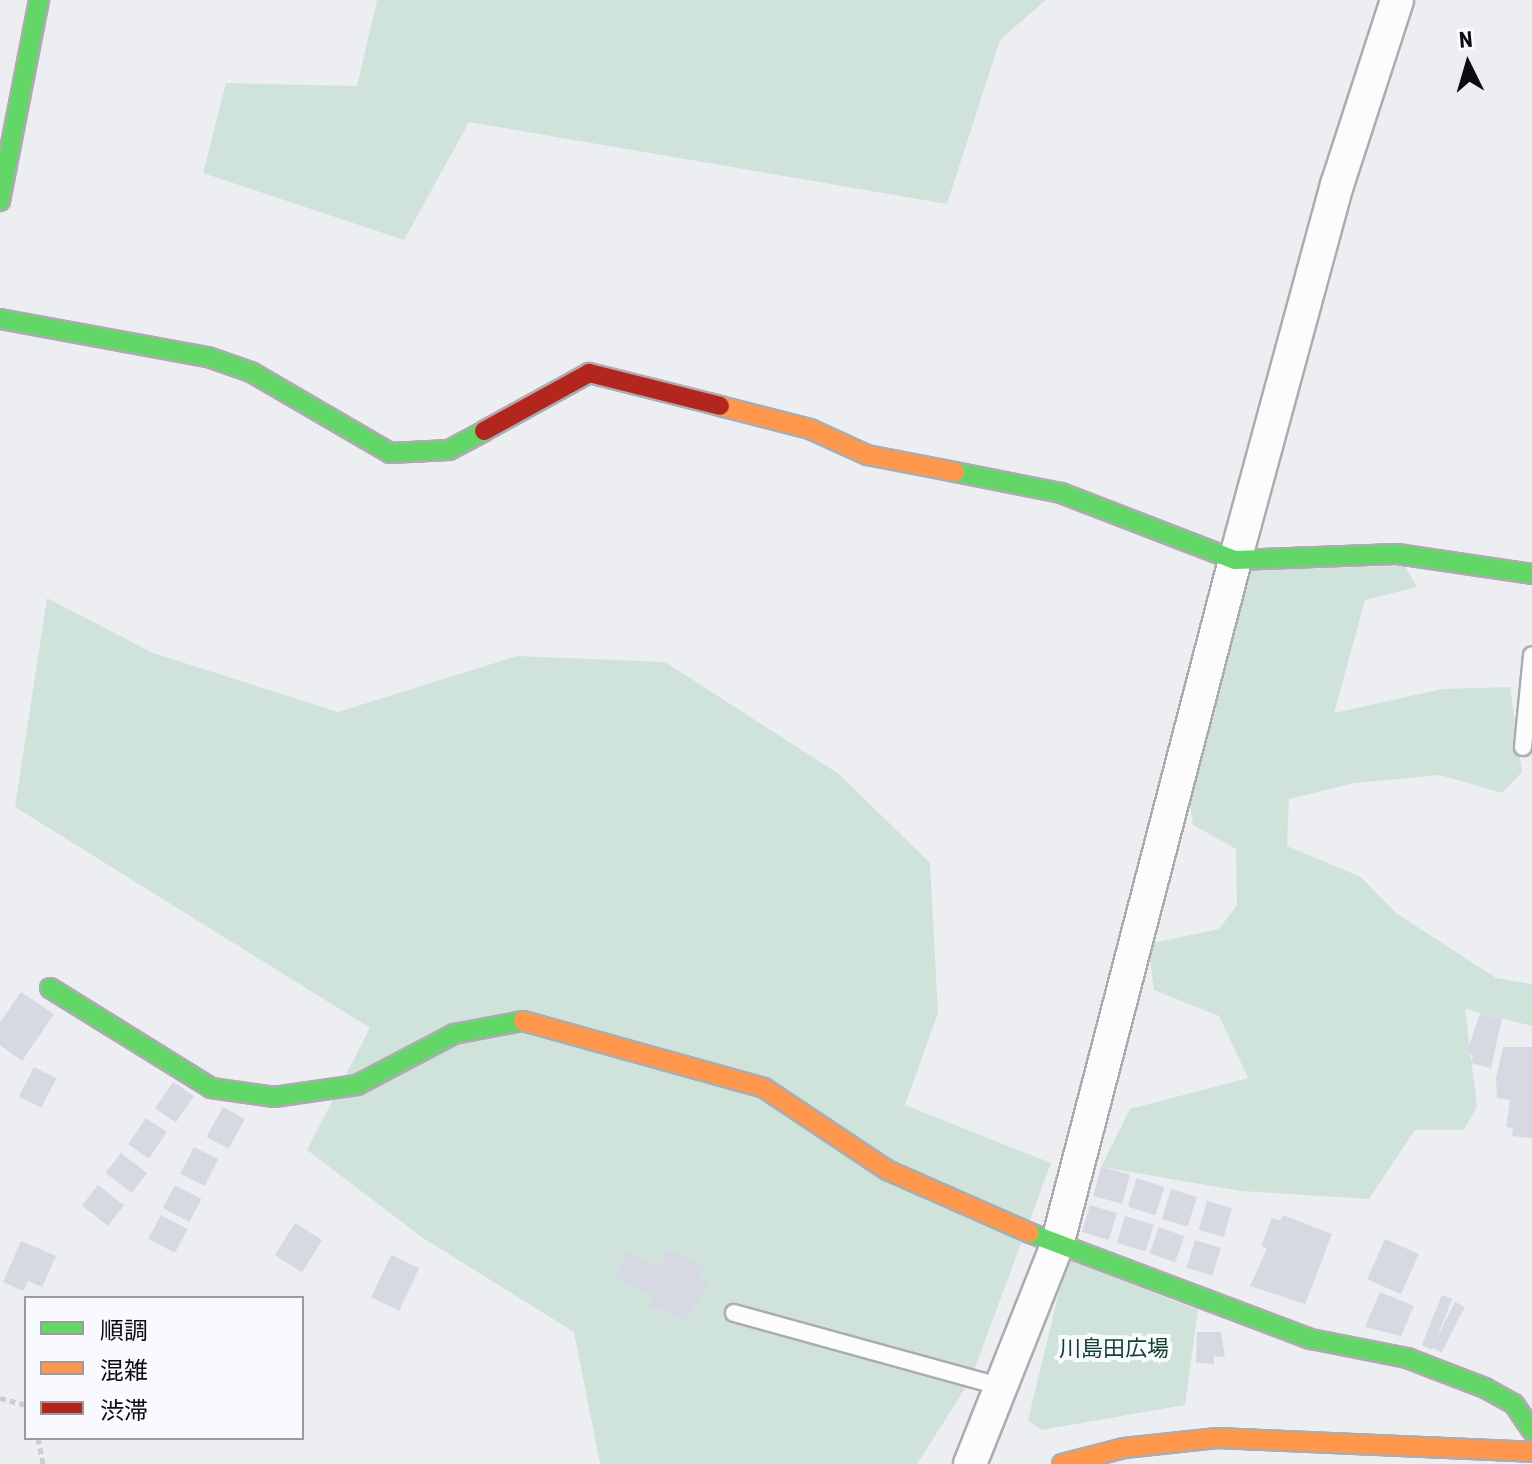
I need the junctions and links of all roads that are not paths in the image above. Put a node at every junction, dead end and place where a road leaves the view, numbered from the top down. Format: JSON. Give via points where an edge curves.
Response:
{"nodes":[{"id":1,"x":39,"y":0,"type":"edge"},
{"id":2,"x":1397,"y":0,"type":"edge"},
{"id":3,"x":0,"y":201,"type":"edge"},
{"id":4,"x":0,"y":319,"type":"edge"},
{"id":5,"x":1235,"y":560,"type":"junction"},
{"id":6,"x":1532,"y":574,"type":"edge"},
{"id":7,"x":1532,"y":655,"type":"edge"},
{"id":8,"x":1530,"y":707,"type":"edge"},
{"id":9,"x":1523,"y":747,"type":"dead end"},
{"id":10,"x":50,"y":988,"type":"dead end"},
{"id":11,"x":1057,"y":1245,"type":"junction"},
{"id":12,"x":734,"y":1313,"type":"dead end"},
{"id":13,"x":1002,"y":1387,"type":"junction"},
{"id":14,"x":1530,"y":1418,"type":"edge"},
{"id":15,"x":1532,"y":1452,"type":"edge"},
{"id":16,"x":970,"y":1464,"type":"edge"},
{"id":17,"x":1062,"y":1464,"type":"edge"}],
"edges":[{"from":1,"to":3,"type":"main road"},
{"from":2,"to":5,"type":"street","via":[[1337,185]]},
{"from":4,"to":5,"type":"main road","via":[[208,357],[270,381],[368,444],[409,455],[449,450],[589,373],[810,429],[867,455],[1061,493]]},
{"from":5,"to":6,"type":"main road","via":[[1397,554]]},
{"from":5,"to":11,"type":"street"},
{"from":7,"to":8,"type":"lane"},
{"from":8,"to":9,"type":"lane"},
{"from":10,"to":11,"type":"main road","via":[[211,1088],[274,1097],[357,1085],[454,1034],[523,1021],[764,1088],[887,1170]]},
{"from":11,"to":13,"type":"street"},
{"from":11,"to":14,"type":"main road","via":[[1311,1339],[1407,1358],[1485,1388]]},
{"from":12,"to":13,"type":"lane"},
{"from":13,"to":16,"type":"street"},
{"from":15,"to":17,"type":"main road","via":[[1217,1438],[1124,1448]]}]}
